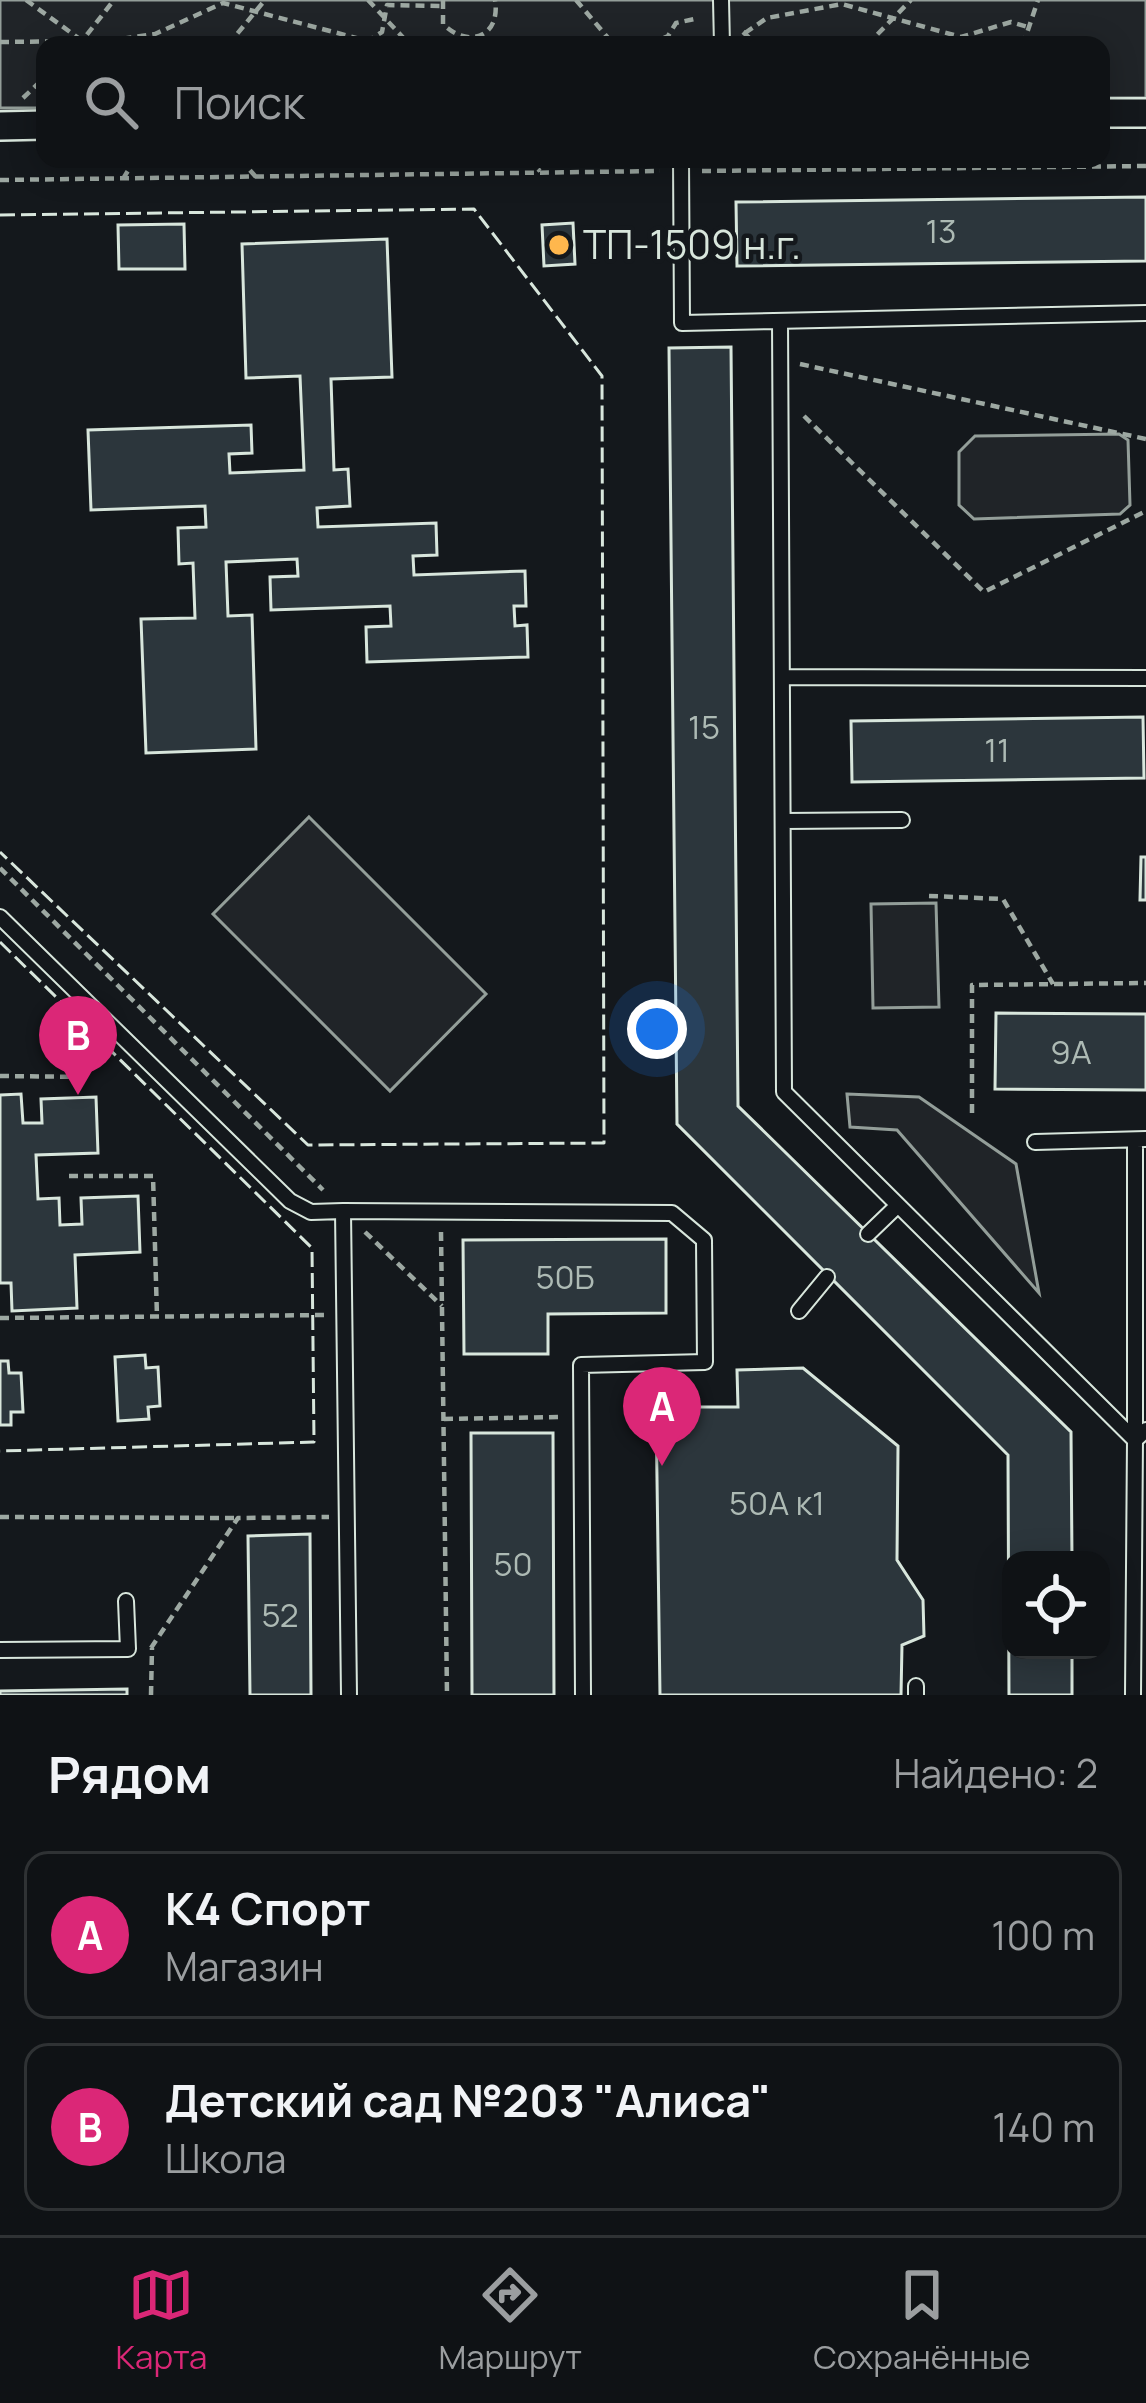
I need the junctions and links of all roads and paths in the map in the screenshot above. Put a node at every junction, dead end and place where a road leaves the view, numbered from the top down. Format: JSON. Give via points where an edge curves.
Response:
{"nodes":[{"id":1,"x":26,"y":0,"type":"edge"},
{"id":2,"x":114,"y":0,"type":"edge"},
{"id":3,"x":265,"y":0,"type":"edge"},
{"id":4,"x":368,"y":0,"type":"edge"},
{"id":5,"x":495,"y":0,"type":"edge"},
{"id":6,"x":576,"y":0,"type":"edge"},
{"id":7,"x":721,"y":0,"type":"edge"},
{"id":8,"x":911,"y":0,"type":"edge"},
{"id":9,"x":1038,"y":0,"type":"edge"},
{"id":10,"x":441,"y":3,"type":"edge"},
{"id":11,"x":257,"y":10,"type":"junction"},
{"id":12,"x":382,"y":16,"type":"junction"},
{"id":13,"x":895,"y":18,"type":"junction"},
{"id":14,"x":722,"y":21,"type":"junction"},
{"id":15,"x":1030,"y":28,"type":"junction"},
{"id":16,"x":490,"y":31,"type":"junction"},
{"id":17,"x":745,"y":32,"type":"dead end"},
{"id":18,"x":73,"y":36,"type":"edge"},
{"id":19,"x":89,"y":36,"type":"edge"},
{"id":20,"x":141,"y":36,"type":"edge"},
{"id":21,"x":235,"y":36,"type":"edge"},
{"id":22,"x":350,"y":36,"type":"edge"},
{"id":23,"x":376,"y":36,"type":"edge"},
{"id":24,"x":401,"y":36,"type":"edge"},
{"id":25,"x":455,"y":36,"type":"edge"},
{"id":26,"x":481,"y":36,"type":"edge"},
{"id":27,"x":490,"y":36,"type":"edge"},
{"id":28,"x":606,"y":36,"type":"edge"},
{"id":29,"x":662,"y":36,"type":"edge"},
{"id":30,"x":722,"y":36,"type":"edge"},
{"id":31,"x":876,"y":36,"type":"edge"},
{"id":32,"x":958,"y":36,"type":"edge"},
{"id":33,"x":965,"y":36,"type":"edge"},
{"id":34,"x":1027,"y":36,"type":"edge"},
{"id":35,"x":0,"y":42,"type":"edge"},
{"id":36,"x":36,"y":43,"type":"edge"},
{"id":37,"x":1146,"y":112,"type":"edge"},
{"id":38,"x":1110,"y":113,"type":"edge"},
{"id":39,"x":36,"y":125,"type":"edge"},
{"id":40,"x":0,"y":127,"type":"edge"},
{"id":41,"x":1110,"y":166,"type":"edge"},
{"id":42,"x":1146,"y":166,"type":"edge"},
{"id":43,"x":129,"y":168,"type":"edge"},
{"id":44,"x":248,"y":168,"type":"edge"},
{"id":45,"x":536,"y":168,"type":"edge"},
{"id":46,"x":630,"y":168,"type":"edge"},
{"id":47,"x":682,"y":168,"type":"edge"},
{"id":48,"x":542,"y":173,"type":"junction"},
{"id":49,"x":256,"y":177,"type":"junction"},
{"id":50,"x":123,"y":178,"type":"junction"},
{"id":51,"x":0,"y":180,"type":"edge"},
{"id":52,"x":1146,"y":314,"type":"edge"},
{"id":53,"x":780,"y":321,"type":"junction"},
{"id":54,"x":782,"y":360,"type":"junction"},
{"id":55,"x":782,"y":394,"type":"junction"},
{"id":56,"x":1146,"y":439,"type":"edge"},
{"id":57,"x":1146,"y":512,"type":"edge"},
{"id":58,"x":783,"y":677,"type":"junction"},
{"id":59,"x":1146,"y":678,"type":"edge"},
{"id":60,"x":902,"y":820,"type":"dead end"},
{"id":61,"x":784,"y":821,"type":"junction"},
{"id":62,"x":0,"y":868,"type":"edge"},
{"id":63,"x":929,"y":896,"type":"dead end"},
{"id":64,"x":0,"y":917,"type":"edge"},
{"id":65,"x":1146,"y":983,"type":"edge"},
{"id":66,"x":1052,"y":984,"type":"junction"},
{"id":67,"x":0,"y":1076,"type":"edge"},
{"id":68,"x":90,"y":1077,"type":"dead end"},
{"id":69,"x":972,"y":1113,"type":"dead end"},
{"id":70,"x":1140,"y":1139,"type":"edge"},
{"id":71,"x":1035,"y":1142,"type":"dead end"},
{"id":72,"x":69,"y":1176,"type":"dead end"},
{"id":73,"x":895,"y":1208,"type":"junction"},
{"id":74,"x":343,"y":1211,"type":"junction"},
{"id":75,"x":441,"y":1214,"type":"junction"},
{"id":76,"x":868,"y":1234,"type":"dead end"},
{"id":77,"x":826,"y":1276,"type":"dead end"},
{"id":78,"x":442,"y":1306,"type":"junction"},
{"id":79,"x":799,"y":1311,"type":"dead end"},
{"id":80,"x":344,"y":1315,"type":"junction"},
{"id":81,"x":157,"y":1317,"type":"junction"},
{"id":82,"x":0,"y":1318,"type":"edge"},
{"id":83,"x":582,"y":1417,"type":"junction"},
{"id":84,"x":444,"y":1419,"type":"junction"},
{"id":85,"x":1140,"y":1435,"type":"edge"},
{"id":86,"x":346,"y":1516,"type":"junction"},
{"id":87,"x":0,"y":1517,"type":"edge"},
{"id":88,"x":238,"y":1519,"type":"junction"},
{"id":89,"x":126,"y":1601,"type":"dead end"},
{"id":90,"x":152,"y":1648,"type":"junction"},
{"id":91,"x":128,"y":1649,"type":"junction"},
{"id":92,"x":0,"y":1650,"type":"edge"},
{"id":93,"x":1139,"y":1650,"type":"edge"},
{"id":94,"x":151,"y":1695,"type":"edge"},
{"id":95,"x":349,"y":1695,"type":"edge"},
{"id":96,"x":447,"y":1695,"type":"edge"},
{"id":97,"x":583,"y":1695,"type":"edge"},
{"id":98,"x":1133,"y":1695,"type":"edge"}],
"edges":[{"from":1,"to":18,"type":"path"},
{"from":2,"to":19,"type":"path"},
{"from":3,"to":11,"type":"path"},
{"from":4,"to":12,"type":"path"},
{"from":5,"to":16,"type":"path"},
{"from":6,"to":28,"type":"path"},
{"from":7,"to":14,"type":"lane"},
{"from":8,"to":13,"type":"path"},
{"from":9,"to":15,"type":"path"},
{"from":10,"to":12,"type":"path","via":[[387,4]]},
{"from":10,"to":25,"type":"path","via":[[443,25]]},
{"from":11,"to":20,"type":"path","via":[[223,4]]},
{"from":11,"to":21,"type":"path"},
{"from":11,"to":22,"type":"path"},
{"from":12,"to":23,"type":"path"},
{"from":12,"to":24,"type":"path"},
{"from":13,"to":17,"type":"path","via":[[842,4],[767,18]]},
{"from":13,"to":31,"type":"path"},
{"from":13,"to":32,"type":"path"},
{"from":14,"to":29,"type":"path","via":[[691,17]]},
{"from":14,"to":30,"type":"lane"},
{"from":15,"to":33,"type":"path","via":[[1011,22]]},
{"from":15,"to":34,"type":"path"},
{"from":16,"to":26,"type":"path"},
{"from":16,"to":27,"type":"path"},
{"from":35,"to":36,"type":"path"},
{"from":37,"to":38,"type":"street"},
{"from":39,"to":40,"type":"street"},
{"from":41,"to":42,"type":"path"},
{"from":43,"to":50,"type":"path"},
{"from":44,"to":49,"type":"path"},
{"from":45,"to":48,"type":"path"},
{"from":46,"to":48,"type":"path"},
{"from":47,"to":53,"type":"lane","via":[[682,323]]},
{"from":48,"to":49,"type":"path"},
{"from":49,"to":50,"type":"path"},
{"from":50,"to":51,"type":"path"},
{"from":52,"to":53,"type":"lane"},
{"from":53,"to":54,"type":"lane"},
{"from":54,"to":55,"type":"lane"},
{"from":54,"to":56,"type":"path"},
{"from":55,"to":57,"type":"path","via":[[984,592]]},
{"from":55,"to":58,"type":"lane"},
{"from":58,"to":59,"type":"lane"},
{"from":58,"to":61,"type":"lane"},
{"from":60,"to":61,"type":"lane"},
{"from":61,"to":73,"type":"lane","via":[[784,1092]]},
{"from":62,"to":74,"type":"path"},
{"from":63,"to":66,"type":"path","via":[[1003,899]]},
{"from":64,"to":74,"type":"lane","via":[[290,1201],[311,1212]]},
{"from":65,"to":66,"type":"path"},
{"from":66,"to":69,"type":"path","via":[[972,985]]},
{"from":67,"to":68,"type":"path"},
{"from":70,"to":71,"type":"lane"},
{"from":70,"to":85,"type":"lane"},
{"from":72,"to":81,"type":"path","via":[[153,1176]]},
{"from":73,"to":76,"type":"lane"},
{"from":73,"to":85,"type":"lane"},
{"from":74,"to":75,"type":"lane"},
{"from":74,"to":78,"type":"path"},
{"from":74,"to":80,"type":"lane"},
{"from":75,"to":78,"type":"path"},
{"from":75,"to":83,"type":"lane","via":[[672,1213],[704,1240],[705,1362],[581,1365]]},
{"from":77,"to":79,"type":"lane"},
{"from":78,"to":84,"type":"path"},
{"from":80,"to":81,"type":"path"},
{"from":80,"to":86,"type":"lane"},
{"from":81,"to":82,"type":"path"},
{"from":83,"to":84,"type":"path"},
{"from":83,"to":97,"type":"lane"},
{"from":84,"to":96,"type":"path"},
{"from":85,"to":93,"type":"lane"},
{"from":86,"to":88,"type":"path"},
{"from":86,"to":95,"type":"lane"},
{"from":87,"to":88,"type":"path"},
{"from":88,"to":90,"type":"path"},
{"from":89,"to":91,"type":"lane"},
{"from":90,"to":91,"type":"path"},
{"from":90,"to":94,"type":"path"},
{"from":91,"to":92,"type":"lane"},
{"from":93,"to":98,"type":"lane"}]}
